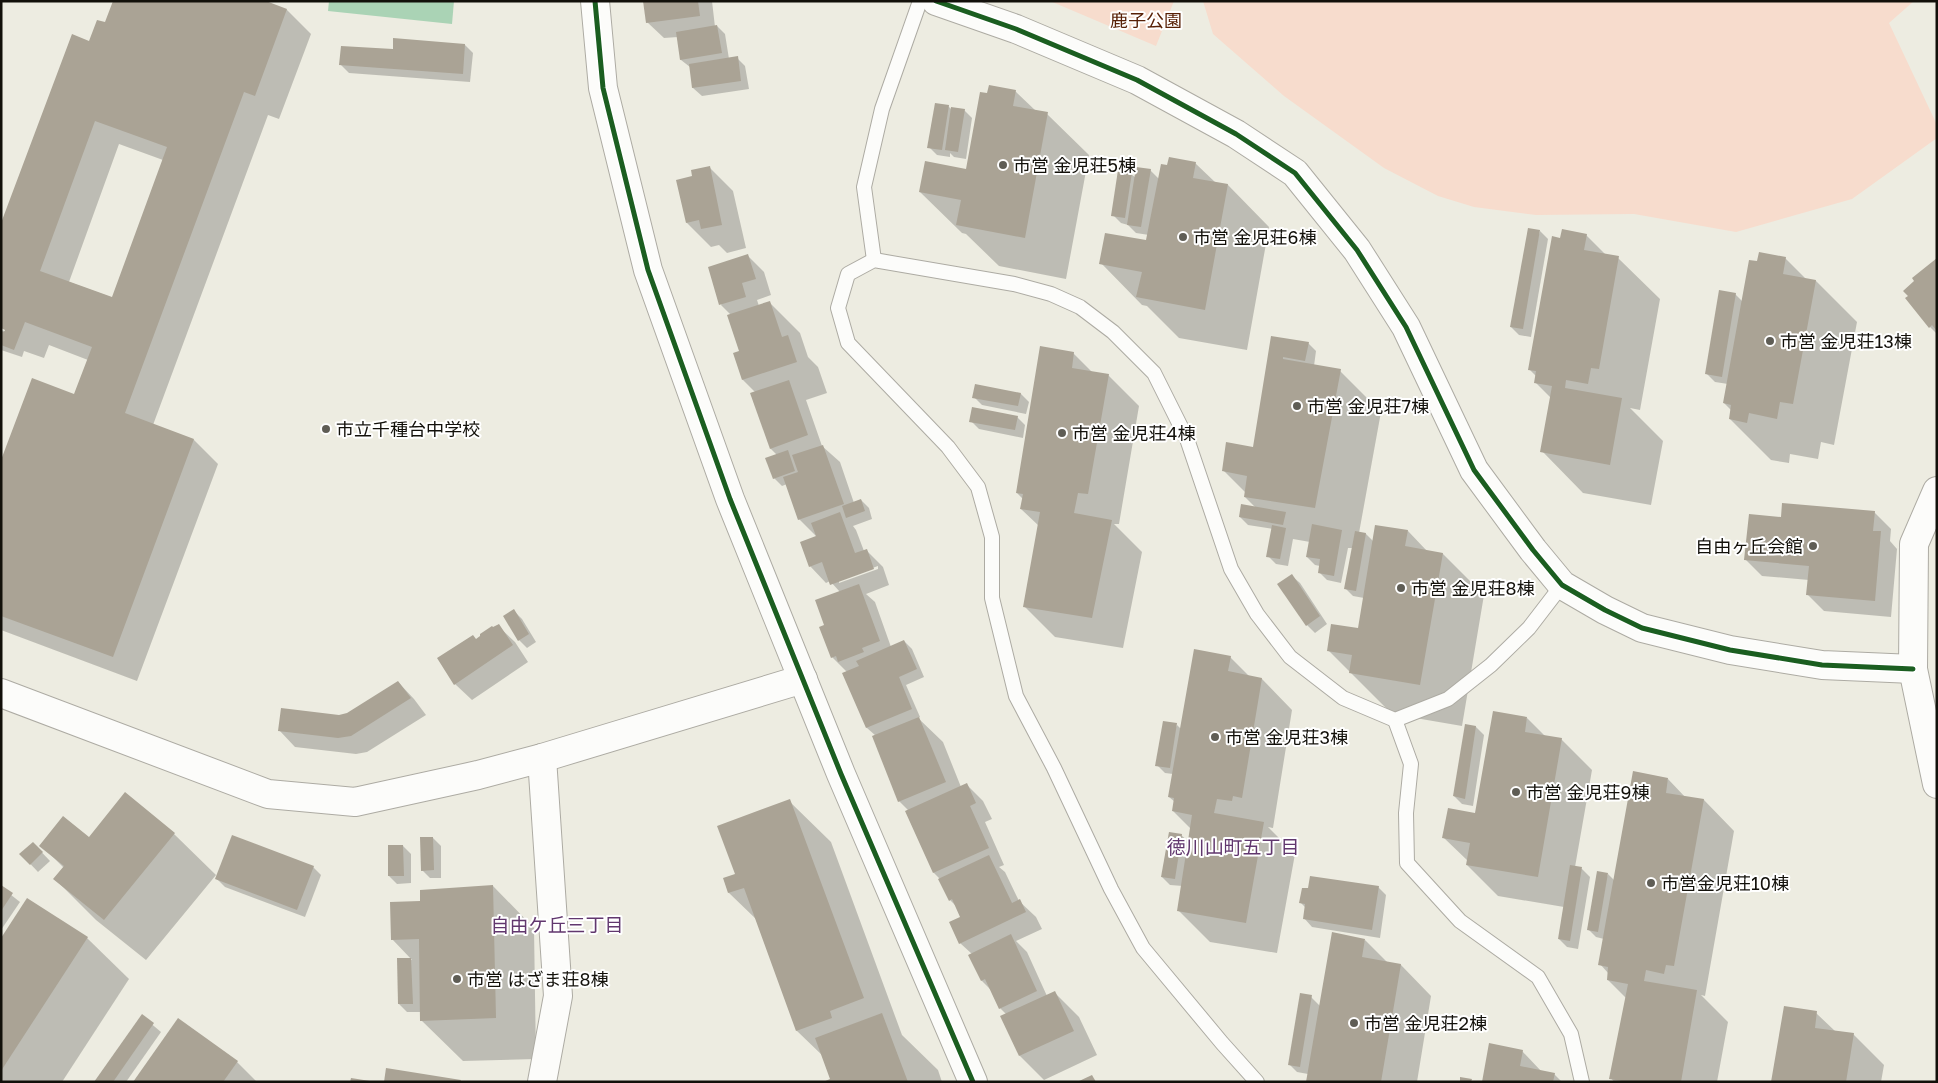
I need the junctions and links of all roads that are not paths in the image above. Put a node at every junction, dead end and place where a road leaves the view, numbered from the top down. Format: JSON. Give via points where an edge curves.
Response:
{"nodes":[{"id":1,"x":595,"y":1,"type":"edge"},
{"id":2,"x":920,"y":1,"type":"edge"},
{"id":3,"x":936,"y":1,"type":"edge"},
{"id":4,"x":874,"y":260,"type":"junction"},
{"id":5,"x":1937,"y":491,"type":"edge"},
{"id":6,"x":1562,"y":585,"type":"junction"},
{"id":7,"x":1914,"y":669,"type":"junction"},
{"id":8,"x":803,"y":678,"type":"junction"},
{"id":9,"x":1,"y":693,"type":"edge"},
{"id":10,"x":1395,"y":720,"type":"junction"},
{"id":11,"x":542,"y":758,"type":"junction"},
{"id":12,"x":1937,"y":784,"type":"edge"},
{"id":13,"x":542,"y":1082,"type":"edge"},
{"id":14,"x":973,"y":1082,"type":"edge"},
{"id":15,"x":1257,"y":1082,"type":"edge"},
{"id":16,"x":1582,"y":1082,"type":"edge"}],
"edges":[{"from":1,"to":8,"type":"street","via":[[603,88],[648,270],[730,499]]},
{"from":2,"to":4,"type":"lane","via":[[882,109],[864,187]]},
{"from":3,"to":6,"type":"street","via":[[1138,80],[1236,134],[1295,173],[1357,250],[1406,327],[1474,470]]},
{"from":4,"to":10,"type":"lane","via":[[1014,284],[1051,294],[1080,307],[1113,332],[1154,373],[1187,439],[1231,569],[1258,614],[1290,657],[1343,698]]},
{"from":4,"to":15,"type":"lane","via":[[848,274],[838,308],[848,342],[948,447],[978,487],[992,537],[992,598],[1016,696],[1143,948]]},
{"from":5,"to":7,"type":"street","via":[[1914,544]]},
{"from":6,"to":7,"type":"street","via":[[1642,628],[1730,650],[1822,665]]},
{"from":6,"to":10,"type":"lane","via":[[1529,628],[1455,694]]},
{"from":7,"to":12,"type":"street"},
{"from":8,"to":11,"type":"street"},
{"from":8,"to":14,"type":"street"},
{"from":9,"to":11,"type":"street","via":[[268,794],[355,802]]},
{"from":10,"to":16,"type":"lane","via":[[1411,764],[1406,813],[1407,863],[1460,921],[1538,977],[1571,1034]]},
{"from":11,"to":13,"type":"street","via":[[558,996]]}]}
